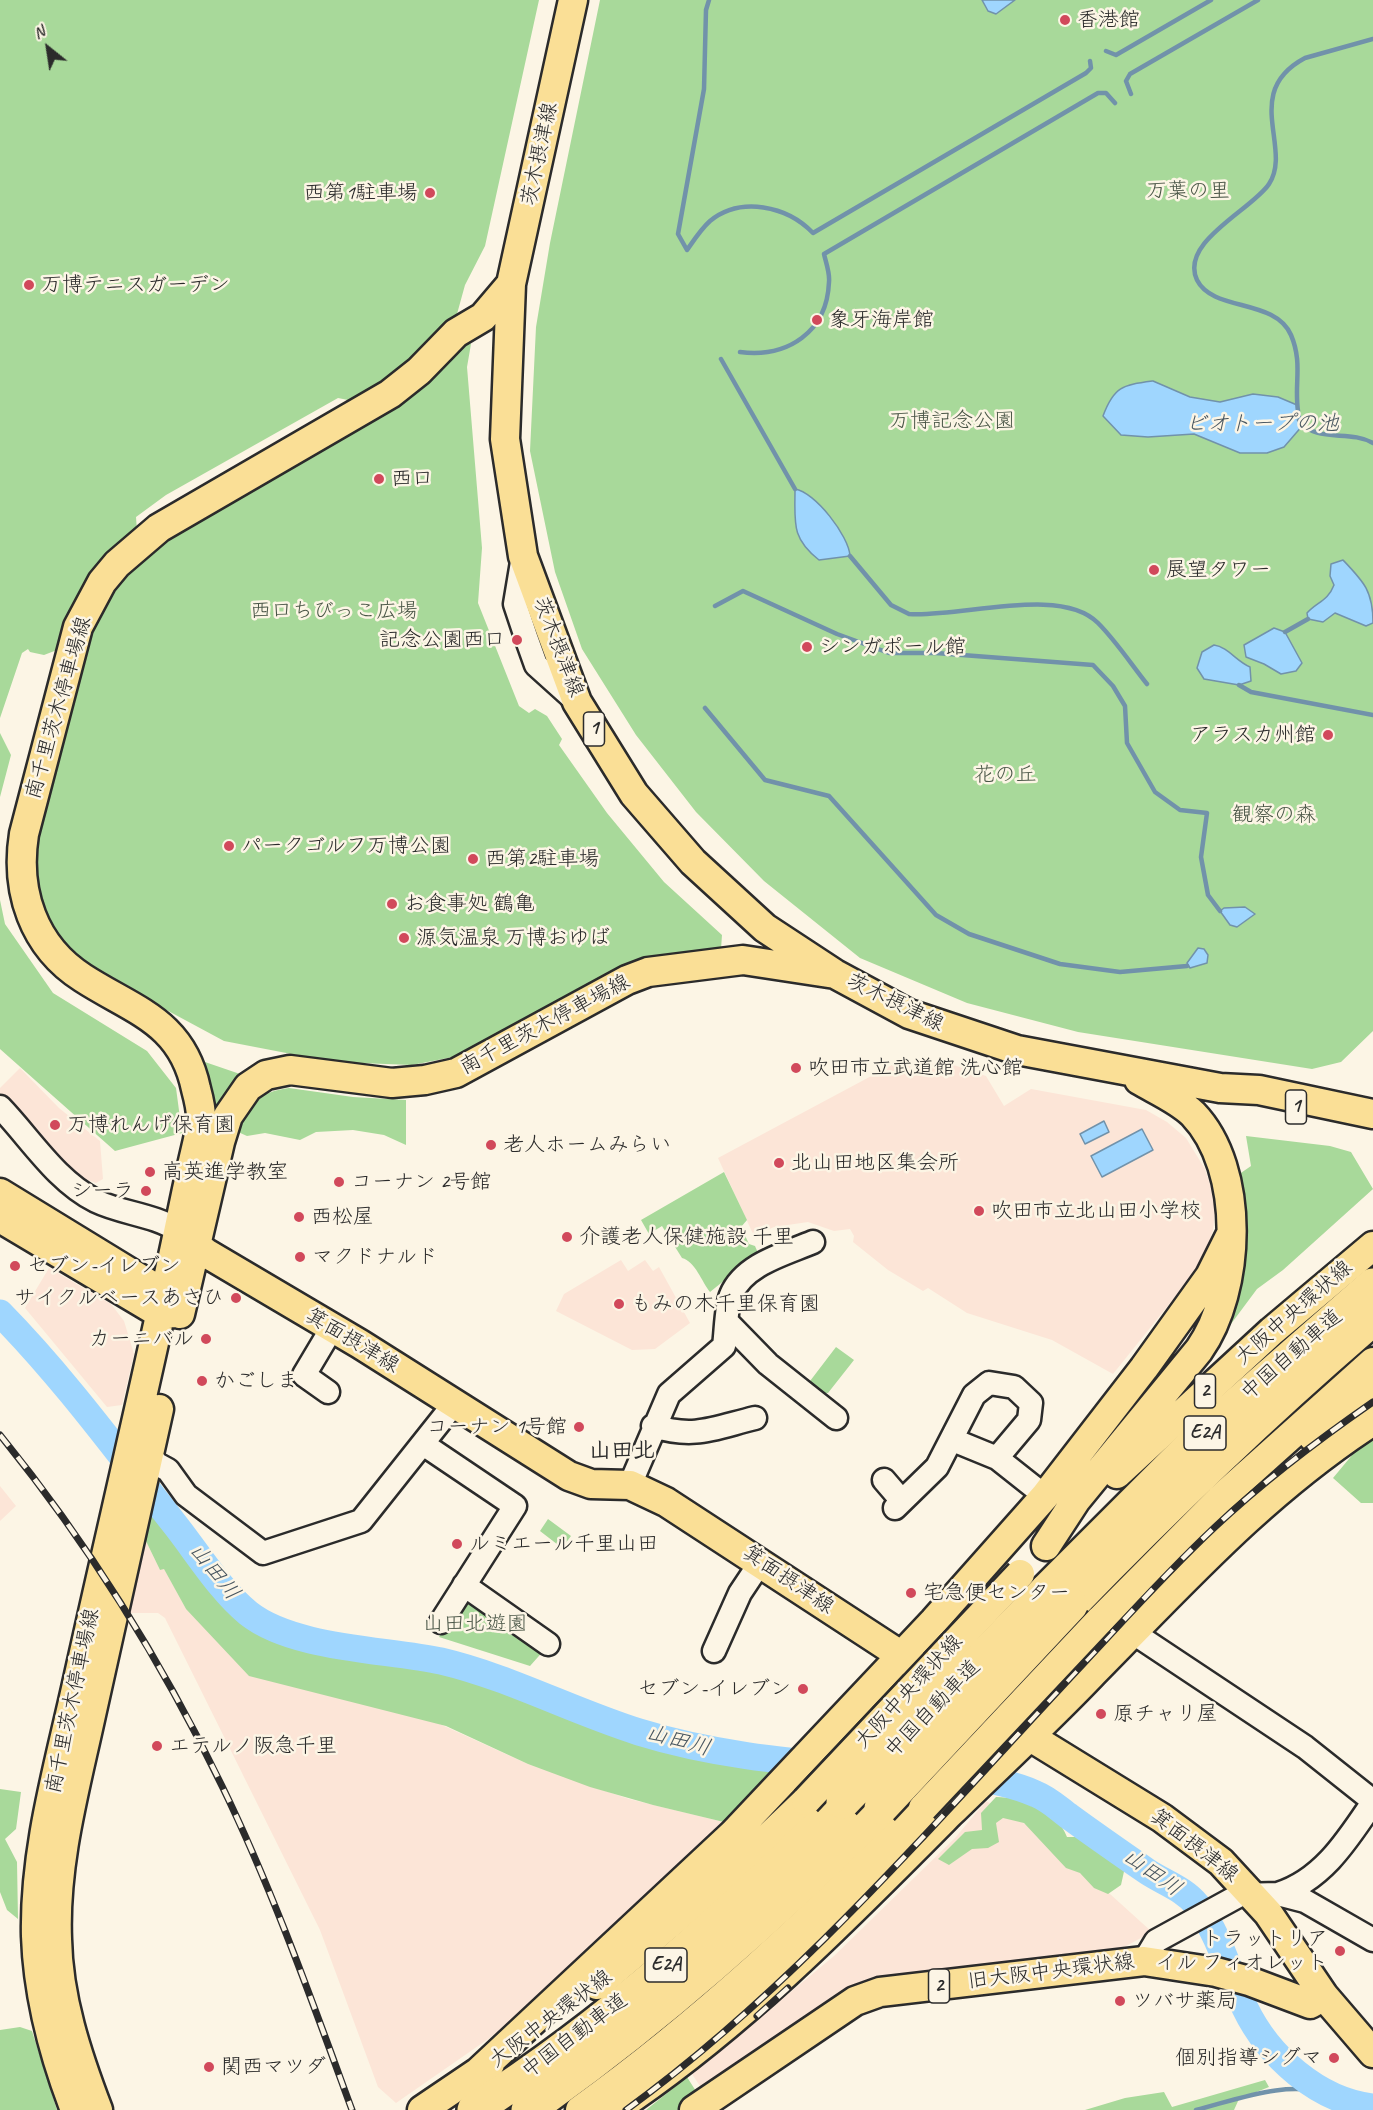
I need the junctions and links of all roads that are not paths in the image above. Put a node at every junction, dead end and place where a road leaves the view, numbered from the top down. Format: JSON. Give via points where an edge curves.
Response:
{"nodes":[{"id":1,"x":573,"y":0,"type":"edge"},
{"id":2,"x":511,"y":284,"type":"junction"},
{"id":3,"x":835,"y":974,"type":"junction"},
{"id":4,"x":1122,"y":1070,"type":"junction"},
{"id":5,"x":1220,"y":1088,"type":"junction"},
{"id":6,"x":0,"y":1107,"type":"edge"},
{"id":7,"x":1373,"y":1114,"type":"edge"},
{"id":8,"x":1373,"y":1125,"type":"edge"},
{"id":9,"x":0,"y":1193,"type":"edge"},
{"id":10,"x":0,"y":1218,"type":"edge"},
{"id":11,"x":1231,"y":1234,"type":"junction"},
{"id":12,"x":188,"y":1239,"type":"junction"},
{"id":13,"x":813,"y":1242,"type":"dead end"},
{"id":14,"x":1373,"y":1246,"type":"edge"},
{"id":15,"x":1373,"y":1285,"type":"edge"},
{"id":16,"x":169,"y":1307,"type":"junction"},
{"id":17,"x":1373,"y":1319,"type":"edge"},
{"id":18,"x":728,"y":1323,"type":"junction"},
{"id":19,"x":333,"y":1328,"type":"junction"},
{"id":20,"x":1373,"y":1362,"type":"edge"},
{"id":21,"x":1373,"y":1390,"type":"edge"},
{"id":22,"x":328,"y":1392,"type":"dead end"},
{"id":23,"x":454,"y":1404,"type":"junction"},
{"id":24,"x":755,"y":1418,"type":"dead end"},
{"id":25,"x":836,"y":1418,"type":"dead end"},
{"id":26,"x":1373,"y":1421,"type":"edge"},
{"id":27,"x":653,"y":1426,"type":"junction"},
{"id":28,"x":953,"y":1440,"type":"junction"},
{"id":29,"x":423,"y":1444,"type":"junction"},
{"id":30,"x":997,"y":1458,"type":"junction"},
{"id":31,"x":137,"y":1459,"type":"junction"},
{"id":32,"x":884,"y":1480,"type":"dead end"},
{"id":33,"x":630,"y":1485,"type":"junction"},
{"id":34,"x":1045,"y":1496,"type":"junction"},
{"id":35,"x":1046,"y":1546,"type":"junction"},
{"id":36,"x":760,"y":1563,"type":"junction"},
{"id":37,"x":1140,"y":1578,"type":"junction"},
{"id":38,"x":464,"y":1585,"type":"junction"},
{"id":39,"x":1046,"y":1590,"type":"junction"},
{"id":40,"x":441,"y":1622,"type":"dead end"},
{"id":41,"x":1132,"y":1632,"type":"junction"},
{"id":42,"x":549,"y":1644,"type":"dead end"},
{"id":43,"x":714,"y":1651,"type":"dead end"},
{"id":44,"x":901,"y":1656,"type":"junction"},
{"id":45,"x":1021,"y":1746,"type":"junction"},
{"id":46,"x":1373,"y":1802,"type":"edge"},
{"id":47,"x":1265,"y":1894,"type":"junction"},
{"id":48,"x":1373,"y":1940,"type":"edge"},
{"id":49,"x":1144,"y":1961,"type":"junction"},
{"id":50,"x":1324,"y":1996,"type":"junction"},
{"id":51,"x":1373,"y":2053,"type":"edge"},
{"id":52,"x":475,"y":2075,"type":"junction"},
{"id":53,"x":75,"y":2110,"type":"edge"},
{"id":54,"x":98,"y":2110,"type":"edge"},
{"id":55,"x":422,"y":2110,"type":"edge"},
{"id":56,"x":474,"y":2110,"type":"edge"},
{"id":57,"x":528,"y":2110,"type":"edge"},
{"id":58,"x":580,"y":2110,"type":"edge"},
{"id":59,"x":614,"y":2110,"type":"edge"},
{"id":60,"x":694,"y":2110,"type":"edge"}],
"edges":[{"from":1,"to":2,"type":"main road","name":"茨木摂津線","number":"1"},
{"from":2,"to":3,"type":"main road","name":"茨木摂津線","number":"1","via":[[506,439],[523,556],[577,702],[634,794],[693,862],[765,928]]},
{"from":2,"to":12,"type":"main road","name":"南千里茨木停車場線","via":[[483,317],[456,333],[390,394],[159,528],[137,545],[102,582],[78,627],[24,834],[22,885],[35,926],[62,963],[157,1020],[173,1036],[189,1064],[201,1122]]},
{"from":3,"to":4,"type":"main road","name":"茨木摂津線","number":"1","via":[[909,1014],[952,1030],[1017,1050]]},
{"from":3,"to":12,"type":"main road","name":"南千里茨木停車場線","via":[[754,960],[648,972],[456,1073],[392,1083],[290,1070],[266,1075],[248,1087],[228,1116]]},
{"from":4,"to":5,"type":"main road","name":"茨木摂津線","number":"1"},
{"from":4,"to":11,"type":"main road","via":[[1191,1112],[1215,1144],[1227,1184]]},
{"from":5,"to":7,"type":"main road","name":"茨木摂津線","number":"1","via":[[1259,1090]]},
{"from":5,"to":8,"type":"main road","name":"茨木摂津線","number":"1","via":[[1230,1094]]},
{"from":6,"to":12,"type":"street","via":[[78,1191],[99,1203],[165,1222]]},
{"from":9,"to":16,"type":"main road"},
{"from":10,"to":16,"type":"main road"},
{"from":11,"to":34,"type":"main road","via":[[1210,1276]]},
{"from":11,"to":35,"type":"main road","via":[[1224,1296],[1204,1344],[1076,1500]]},
{"from":12,"to":16,"type":"main road"},
{"from":12,"to":19,"type":"main road","name":"箕面摂津線"},
{"from":13,"to":18,"type":"street","via":[[761,1264],[743,1278],[730,1296]]},
{"from":14,"to":35,"type":"main road","name":"大阪中央環状線","number":"2","via":[[1196,1399]]},
{"from":15,"to":39,"type":"highway","name":"中国自動車道","number":"E2A","via":[[1203,1434]]},
{"from":16,"to":31,"type":"main road","name":"南千里茨木停車場線"},
{"from":17,"to":39,"type":"highway","name":"中国自動車道","number":"E2A","via":[[1179,1494]]},
{"from":18,"to":25,"type":"street","via":[[768,1364]]},
{"from":18,"to":27,"type":"street","via":[[724,1346],[669,1394]]},
{"from":19,"to":22,"type":"street","via":[[304,1375]]},
{"from":19,"to":23,"type":"main road","name":"箕面摂津線"},
{"from":20,"to":37,"type":"main road","via":[[1220,1499]]},
{"from":21,"to":37,"type":"main road"},
{"from":23,"to":29,"type":"street"},
{"from":23,"to":33,"type":"main road","name":"箕面摂津線","via":[[575,1479],[591,1484]]},
{"from":24,"to":27,"type":"street","via":[[695,1433],[676,1434]]},
{"from":26,"to":41,"type":"main road","via":[[1244,1520]]},
{"from":27,"to":33,"type":"street"},
{"from":28,"to":30,"type":"street"},
{"from":28,"to":30,"type":"street","via":[[974,1395],[989,1383],[1014,1387],[1031,1403],[1029,1420]]},
{"from":28,"to":32,"type":"street","via":[[937,1467],[899,1504]]},
{"from":29,"to":31,"type":"street","via":[[362,1521],[263,1552],[186,1496],[168,1470]]},
{"from":29,"to":38,"type":"street","via":[[515,1506]]},
{"from":30,"to":34,"type":"street"},
{"from":31,"to":53,"type":"main road","name":"南千里茨木停車場線","via":[[39,1863],[36,1935],[43,2004],[52,2046]]},
{"from":31,"to":54,"type":"main road","name":"南千里茨木停車場線","via":[[57,1888],[57,1941],[64,2000],[73,2040]]},
{"from":33,"to":36,"type":"main road","name":"箕面摂津線","via":[[666,1502]]},
{"from":34,"to":44,"type":"main road"},
{"from":35,"to":39,"type":"main road","name":"大阪中央環状線","number":"2"},
{"from":36,"to":43,"type":"street","via":[[740,1593]]},
{"from":36,"to":44,"type":"main road","name":"箕面摂津線"},
{"from":37,"to":58,"type":"main road","bridge":true,"via":[[923,1808],[772,1955]]},
{"from":38,"to":40,"type":"street"},
{"from":38,"to":42,"type":"street"},
{"from":39,"to":52,"type":"main road","name":"大阪中央環状線","number":"2","bridge":true,"via":[[739,1865],[590,1991]]},
{"from":39,"to":56,"type":"highway","name":"中国自動車道","number":"E2A","bridge":true,"via":[[843,1802],[730,1911],[571,2041]]},
{"from":39,"to":57,"type":"highway","name":"中国自動車道","number":"E2A","bridge":true,"via":[[881,1808],[691,1986]]},
{"from":41,"to":45,"type":"main road"},
{"from":41,"to":46,"type":"street","via":[[1305,1747]]},
{"from":44,"to":45,"type":"main road","name":"箕面摂津線"},
{"from":44,"to":52,"type":"main road","via":[[668,1896]]},
{"from":45,"to":47,"type":"main road","name":"箕面摂津線","via":[[1181,1830]]},
{"from":45,"to":59,"type":"main road","via":[[795,1965],[719,2030]]},
{"from":46,"to":47,"type":"street","via":[[1332,1860],[1299,1885]]},
{"from":47,"to":48,"type":"street","via":[[1315,1905]]},
{"from":47,"to":49,"type":"street","via":[[1232,1897],[1152,1944]]},
{"from":47,"to":50,"type":"main road","name":"箕面摂津線","via":[[1268,1913]]},
{"from":49,"to":50,"type":"main road","name":"旧大阪中央環状線","number":"2","via":[[1216,1972],[1310,2004]]},
{"from":49,"to":60,"type":"main road","name":"旧大阪中央環状線","number":"2","via":[[880,1992],[855,2001]]},
{"from":50,"to":51,"type":"main road"},
{"from":52,"to":55,"type":"main road","name":"大阪中央環状線","number":"2"}]}
